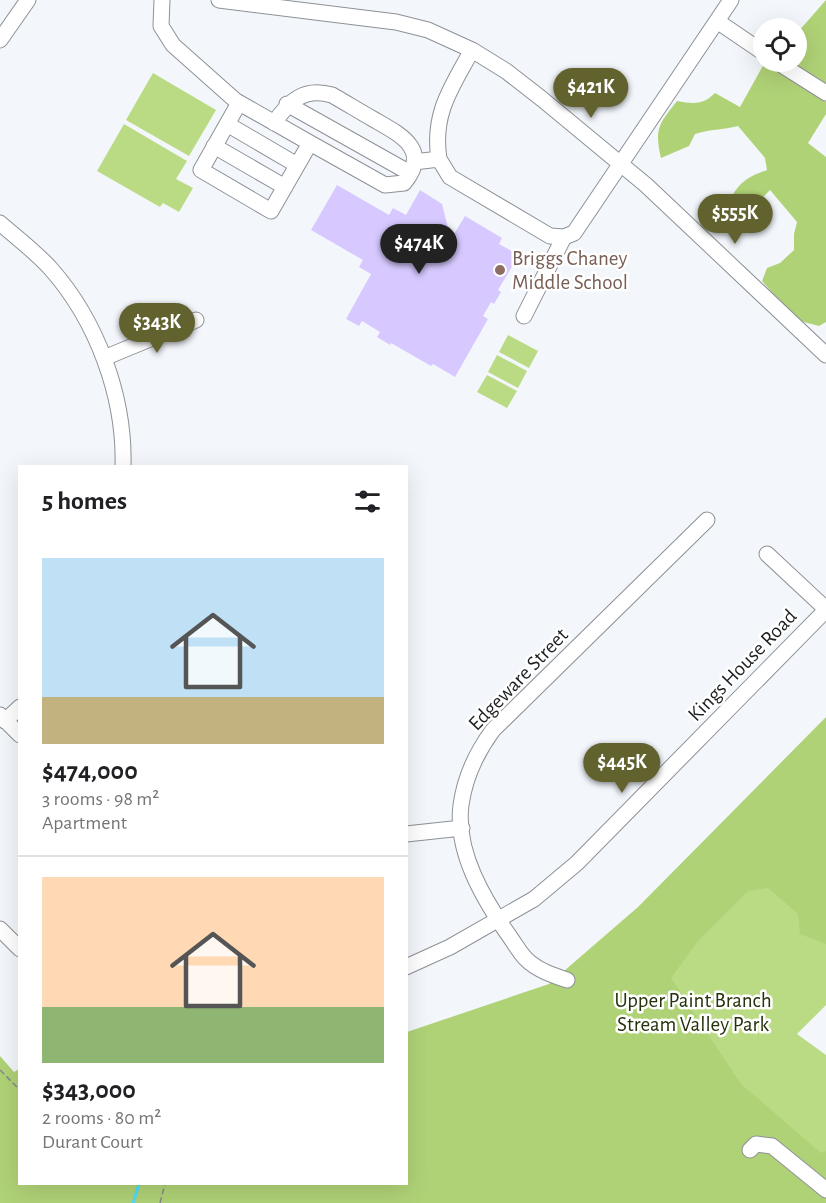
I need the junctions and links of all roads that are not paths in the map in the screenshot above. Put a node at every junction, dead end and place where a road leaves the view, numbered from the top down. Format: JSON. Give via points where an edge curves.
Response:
{"nodes":[{"id":1,"x":28,"y":0,"type":"edge"},
{"id":2,"x":162,"y":0,"type":"edge"},
{"id":3,"x":219,"y":0,"type":"edge"},
{"id":4,"x":731,"y":0,"type":"edge"},
{"id":5,"x":717,"y":21,"type":"junction"},
{"id":6,"x":0,"y":40,"type":"edge"},
{"id":7,"x":753,"y":46,"type":"edge"},
{"id":8,"x":471,"y":50,"type":"junction"},
{"id":9,"x":793,"y":72,"type":"edge"},
{"id":10,"x":826,"y":93,"type":"edge"},
{"id":11,"x":239,"y":103,"type":"junction"},
{"id":12,"x":287,"y":104,"type":"junction"},
{"id":13,"x":274,"y":123,"type":"junction"},
{"id":14,"x":227,"y":124,"type":"junction"},
{"id":15,"x":310,"y":143,"type":"junction"},
{"id":16,"x":214,"y":146,"type":"junction"},
{"id":17,"x":439,"y":159,"type":"junction"},
{"id":18,"x":620,"y":164,"type":"junction"},
{"id":19,"x":297,"y":165,"type":"junction"},
{"id":20,"x":412,"y":168,"type":"junction"},
{"id":21,"x":285,"y":187,"type":"junction"},
{"id":22,"x":0,"y":222,"type":"edge"},
{"id":23,"x":564,"y":237,"type":"junction"},
{"id":24,"x":524,"y":316,"type":"dead end"},
{"id":25,"x":196,"y":320,"type":"dead end"},
{"id":26,"x":826,"y":355,"type":"edge"},
{"id":27,"x":104,"y":358,"type":"junction"},
{"id":28,"x":123,"y":465,"type":"edge"},
{"id":29,"x":707,"y":520,"type":"dead end"},
{"id":30,"x":767,"y":554,"type":"dead end"},
{"id":31,"x":826,"y":609,"type":"edge"},
{"id":32,"x":18,"y":708,"type":"edge"},
{"id":33,"x":3,"y":718,"type":"edge"},
{"id":34,"x":18,"y":733,"type":"edge"},
{"id":35,"x":462,"y":828,"type":"junction"},
{"id":36,"x":408,"y":834,"type":"edge"},
{"id":37,"x":498,"y":920,"type":"junction"},
{"id":38,"x":0,"y":929,"type":"edge"},
{"id":39,"x":18,"y":947,"type":"edge"},
{"id":40,"x":408,"y":966,"type":"edge"},
{"id":41,"x":567,"y":980,"type":"dead end"},
{"id":42,"x":750,"y":1150,"type":"dead end"},
{"id":43,"x":826,"y":1190,"type":"edge"}],
"edges":[{"from":1,"to":6,"type":"street"},
{"from":2,"to":11,"type":"street","via":[[161,26],[173,45]]},
{"from":3,"to":8,"type":"street","via":[[396,22],[428,30]]},
{"from":4,"to":5,"type":"street"},
{"from":5,"to":7,"type":"street"},
{"from":5,"to":18,"type":"street"},
{"from":8,"to":17,"type":"street","via":[[438,120]]},
{"from":8,"to":18,"type":"street","via":[[542,99]]},
{"from":9,"to":10,"type":"street"},
{"from":11,"to":13,"type":"street"},
{"from":11,"to":14,"type":"street"},
{"from":12,"to":13,"type":"street"},
{"from":12,"to":20,"type":"street"},
{"from":12,"to":20,"type":"street","via":[[309,93],[332,95],[403,137],[413,149]]},
{"from":13,"to":15,"type":"street"},
{"from":14,"to":16,"type":"street"},
{"from":14,"to":19,"type":"street"},
{"from":15,"to":19,"type":"street"},
{"from":15,"to":20,"type":"street","via":[[385,184],[404,183]]},
{"from":16,"to":21,"type":"street"},
{"from":16,"to":21,"type":"street","via":[[201,170],[271,211]]},
{"from":17,"to":20,"type":"street"},
{"from":17,"to":23,"type":"street","via":[[450,177],[550,236]]},
{"from":18,"to":23,"type":"street","via":[[574,232]]},
{"from":18,"to":26,"type":"street"},
{"from":19,"to":21,"type":"street"},
{"from":22,"to":27,"type":"street","via":[[51,269],[79,308]]},
{"from":23,"to":24,"type":"street"},
{"from":25,"to":27,"type":"street"},
{"from":27,"to":28,"type":"street","via":[[117,403],[124,443]]},
{"from":29,"to":35,"type":"street","name":"Edgeware Street","via":[[493,730],[467,775],[460,808]]},
{"from":30,"to":31,"type":"street"},
{"from":31,"to":37,"type":"street","name":"Kings House Road","via":[[577,863],[534,899]]},
{"from":32,"to":33,"type":"street"},
{"from":33,"to":34,"type":"street"},
{"from":35,"to":36,"type":"street"},
{"from":35,"to":37,"type":"street","name":"Edgeware Street","via":[[463,846],[474,876]]},
{"from":37,"to":40,"type":"street","name":"Kings House Road"},
{"from":37,"to":41,"type":"street","name":"Edgeware Street","via":[[525,959]]},
{"from":38,"to":39,"type":"street"},
{"from":42,"to":43,"type":"street","via":[[756,1144],[772,1146]]}]}
